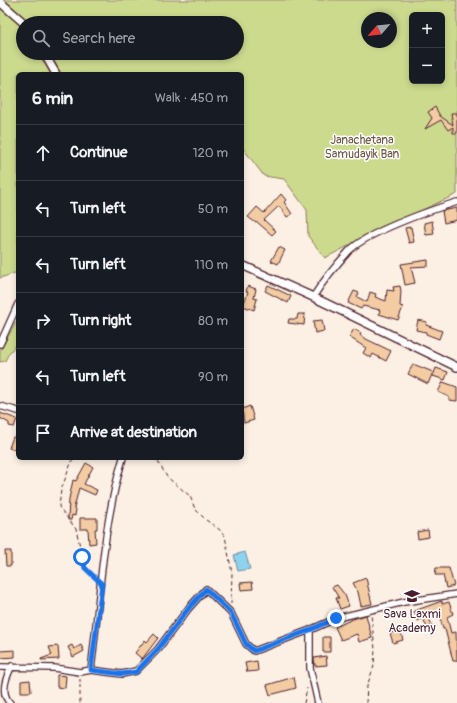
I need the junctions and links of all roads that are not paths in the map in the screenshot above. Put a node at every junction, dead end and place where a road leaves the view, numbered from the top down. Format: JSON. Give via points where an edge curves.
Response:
{"nodes":[{"id":1,"x":0,"y":2,"type":"edge"},
{"id":2,"x":16,"y":16,"type":"edge"},
{"id":3,"x":48,"y":60,"type":"edge"},
{"id":4,"x":55,"y":72,"type":"edge"},
{"id":5,"x":457,"y":202,"type":"edge"},
{"id":6,"x":244,"y":266,"type":"edge"},
{"id":7,"x":314,"y":297,"type":"junction"},
{"id":8,"x":16,"y":308,"type":"edge"},
{"id":9,"x":0,"y":344,"type":"edge"},
{"id":10,"x":457,"y":367,"type":"edge"},
{"id":11,"x":0,"y":406,"type":"edge"},
{"id":12,"x":16,"y":410,"type":"edge"},
{"id":13,"x":122,"y":460,"type":"edge"},
{"id":14,"x":457,"y":594,"type":"edge"},
{"id":15,"x":310,"y":630,"type":"junction"},
{"id":16,"x":12,"y":666,"type":"junction"},
{"id":17,"x":0,"y":667,"type":"edge"},
{"id":18,"x":91,"y":670,"type":"junction"},
{"id":19,"x":10,"y":703,"type":"edge"},
{"id":20,"x":318,"y":703,"type":"edge"}],
"edges":[{"from":1,"to":2,"type":"street"},
{"from":3,"to":4,"type":"street"},
{"from":5,"to":7,"type":"street","via":[[379,233],[350,250],[330,272]]},
{"from":6,"to":7,"type":"street"},
{"from":7,"to":10,"type":"street"},
{"from":8,"to":9,"type":"street"},
{"from":11,"to":12,"type":"street"},
{"from":13,"to":18,"type":"street","via":[[107,520]]},
{"from":14,"to":15,"type":"street","via":[[404,602],[336,618]]},
{"from":15,"to":18,"type":"street","via":[[254,651],[246,644],[231,613],[206,589],[136,672],[122,674]]},
{"from":15,"to":20,"type":"street","via":[[310,668]]},
{"from":16,"to":17,"type":"street"},
{"from":16,"to":18,"type":"street","via":[[80,672]]},
{"from":16,"to":19,"type":"street","via":[[4,690]]}]}
